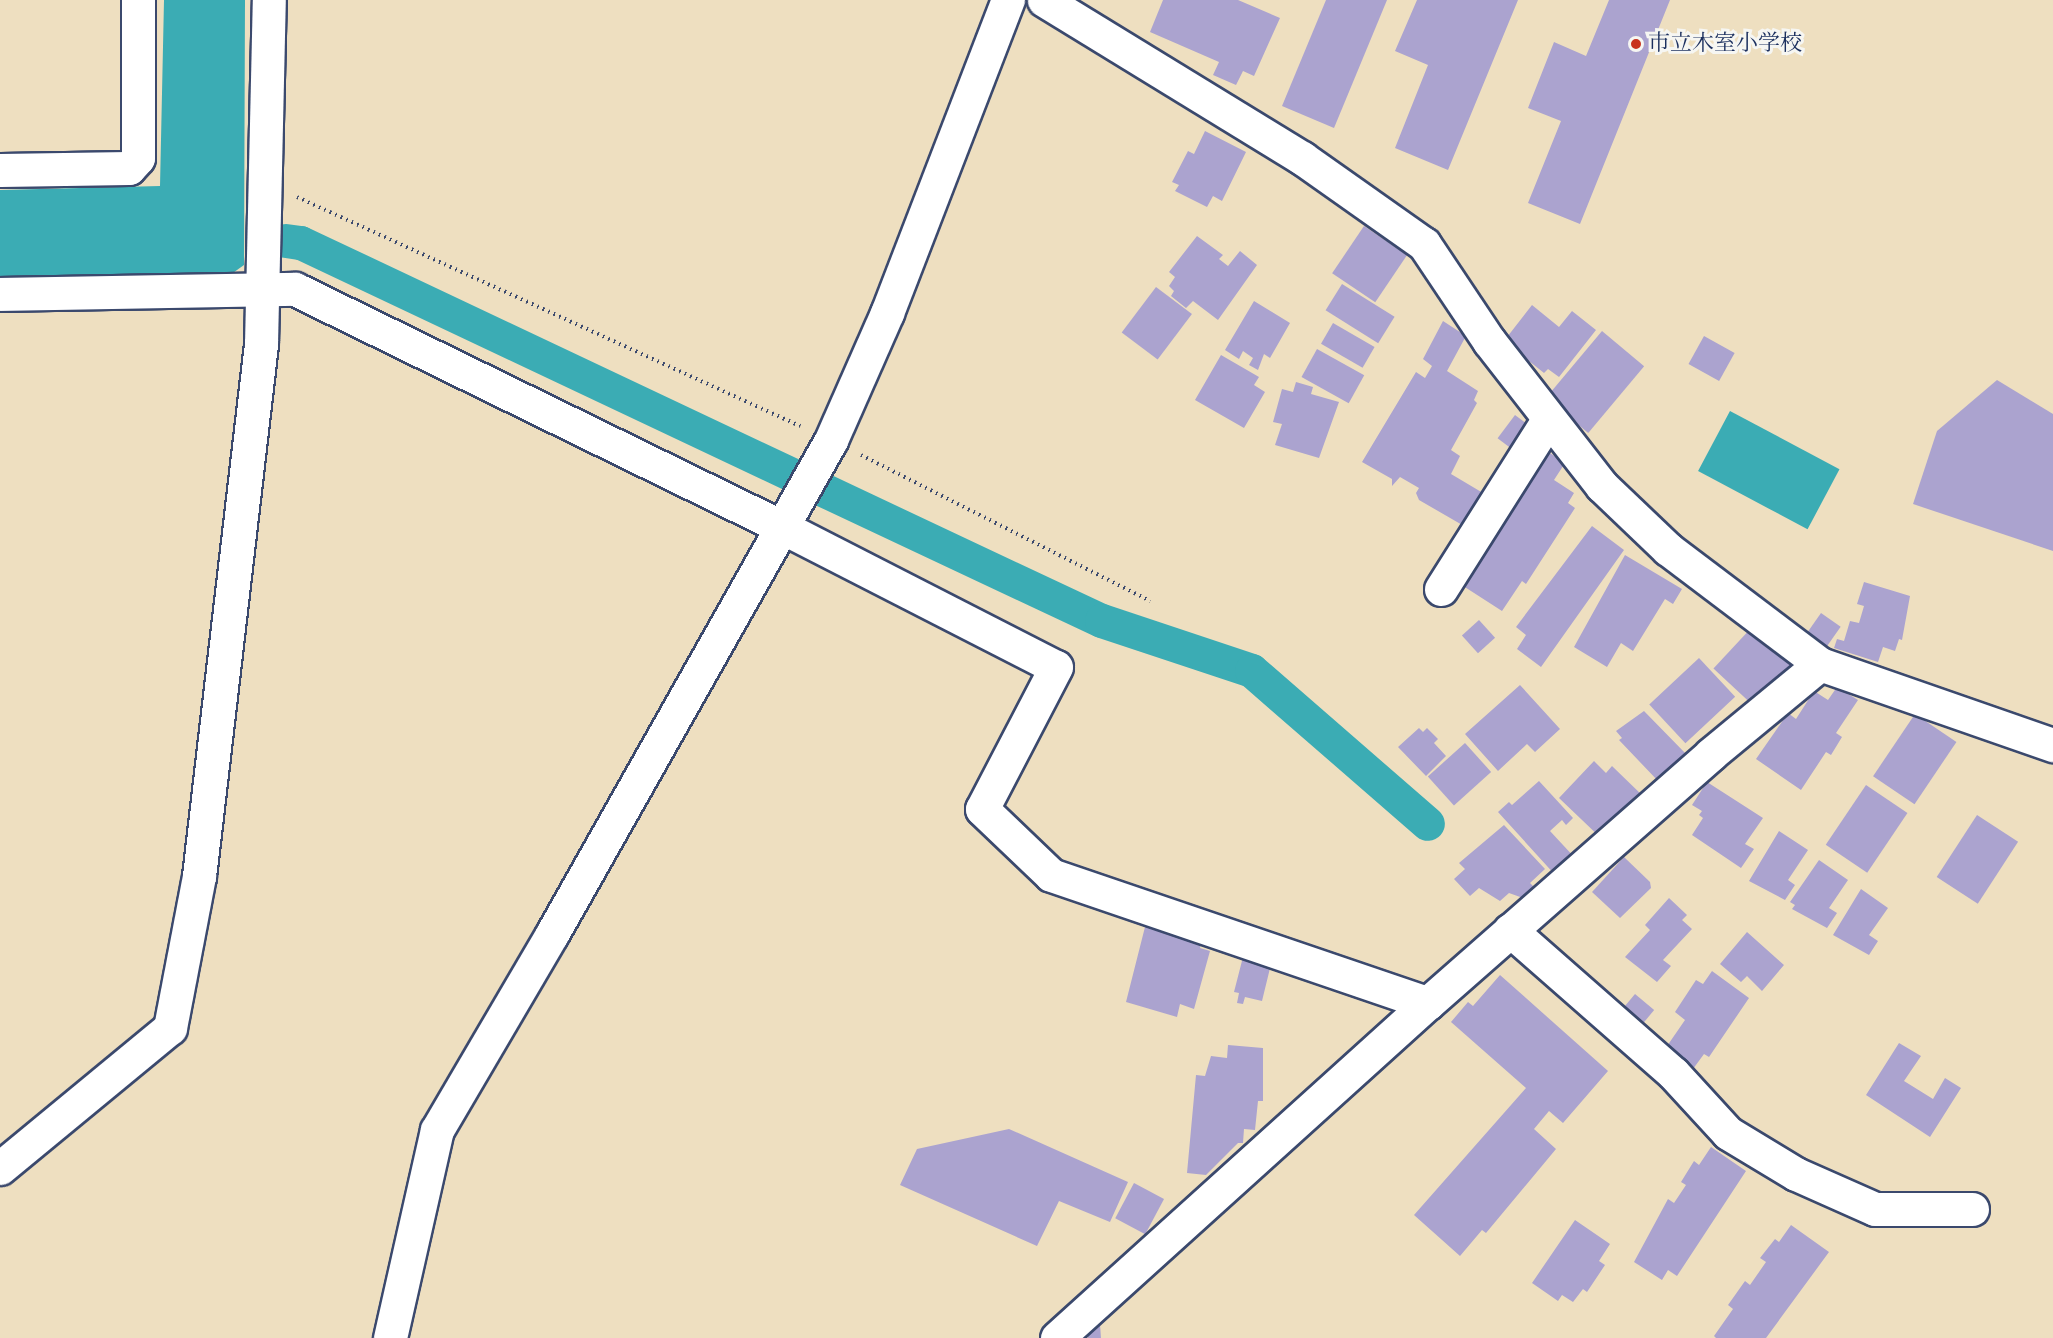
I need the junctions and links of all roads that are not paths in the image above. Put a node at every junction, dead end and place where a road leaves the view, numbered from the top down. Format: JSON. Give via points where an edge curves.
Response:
{"nodes":[{"id":1,"x":138,"y":0,"type":"edge"},
{"id":2,"x":269,"y":0,"type":"edge"},
{"id":3,"x":1008,"y":0,"type":"edge"},
{"id":4,"x":1044,"y":0,"type":"edge"},
{"id":5,"x":0,"y":170,"type":"edge"},
{"id":6,"x":264,"y":288,"type":"junction"},
{"id":7,"x":0,"y":294,"type":"edge"},
{"id":8,"x":1548,"y":420,"type":"junction"},
{"id":9,"x":784,"y":528,"type":"junction"},
{"id":10,"x":1441,"y":589,"type":"dead end"},
{"id":11,"x":1820,"y":664,"type":"junction"},
{"id":12,"x":2053,"y":745,"type":"edge"},
{"id":13,"x":1510,"y":930,"type":"junction"},
{"id":14,"x":1428,"y":1003,"type":"junction"},
{"id":15,"x":0,"y":1168,"type":"edge"},
{"id":16,"x":1972,"y":1209,"type":"dead end"},
{"id":17,"x":390,"y":1338,"type":"edge"},
{"id":18,"x":1057,"y":1338,"type":"edge"}],
"edges":[{"from":1,"to":5,"type":"street","via":[[138,158],[129,168]]},
{"from":2,"to":6,"type":"street"},
{"from":3,"to":9,"type":"street","via":[[887,313],[831,440]]},
{"from":4,"to":8,"type":"street","via":[[1302,158],[1424,244]]},
{"from":6,"to":7,"type":"street"},
{"from":6,"to":9,"type":"street","via":[[295,289]]},
{"from":6,"to":15,"type":"street","via":[[199,876],[170,1028]]},
{"from":8,"to":10,"type":"street"},
{"from":8,"to":11,"type":"street","via":[[1636,521]]},
{"from":9,"to":14,"type":"street","via":[[1056,667],[982,809],[1051,875]]},
{"from":9,"to":17,"type":"street","via":[[437,1130]]},
{"from":11,"to":12,"type":"street"},
{"from":11,"to":13,"type":"street"},
{"from":13,"to":14,"type":"street"},
{"from":13,"to":16,"type":"street","via":[[1673,1073],[1728,1133],[1786,1168],[1875,1209]]},
{"from":14,"to":18,"type":"street"}]}
